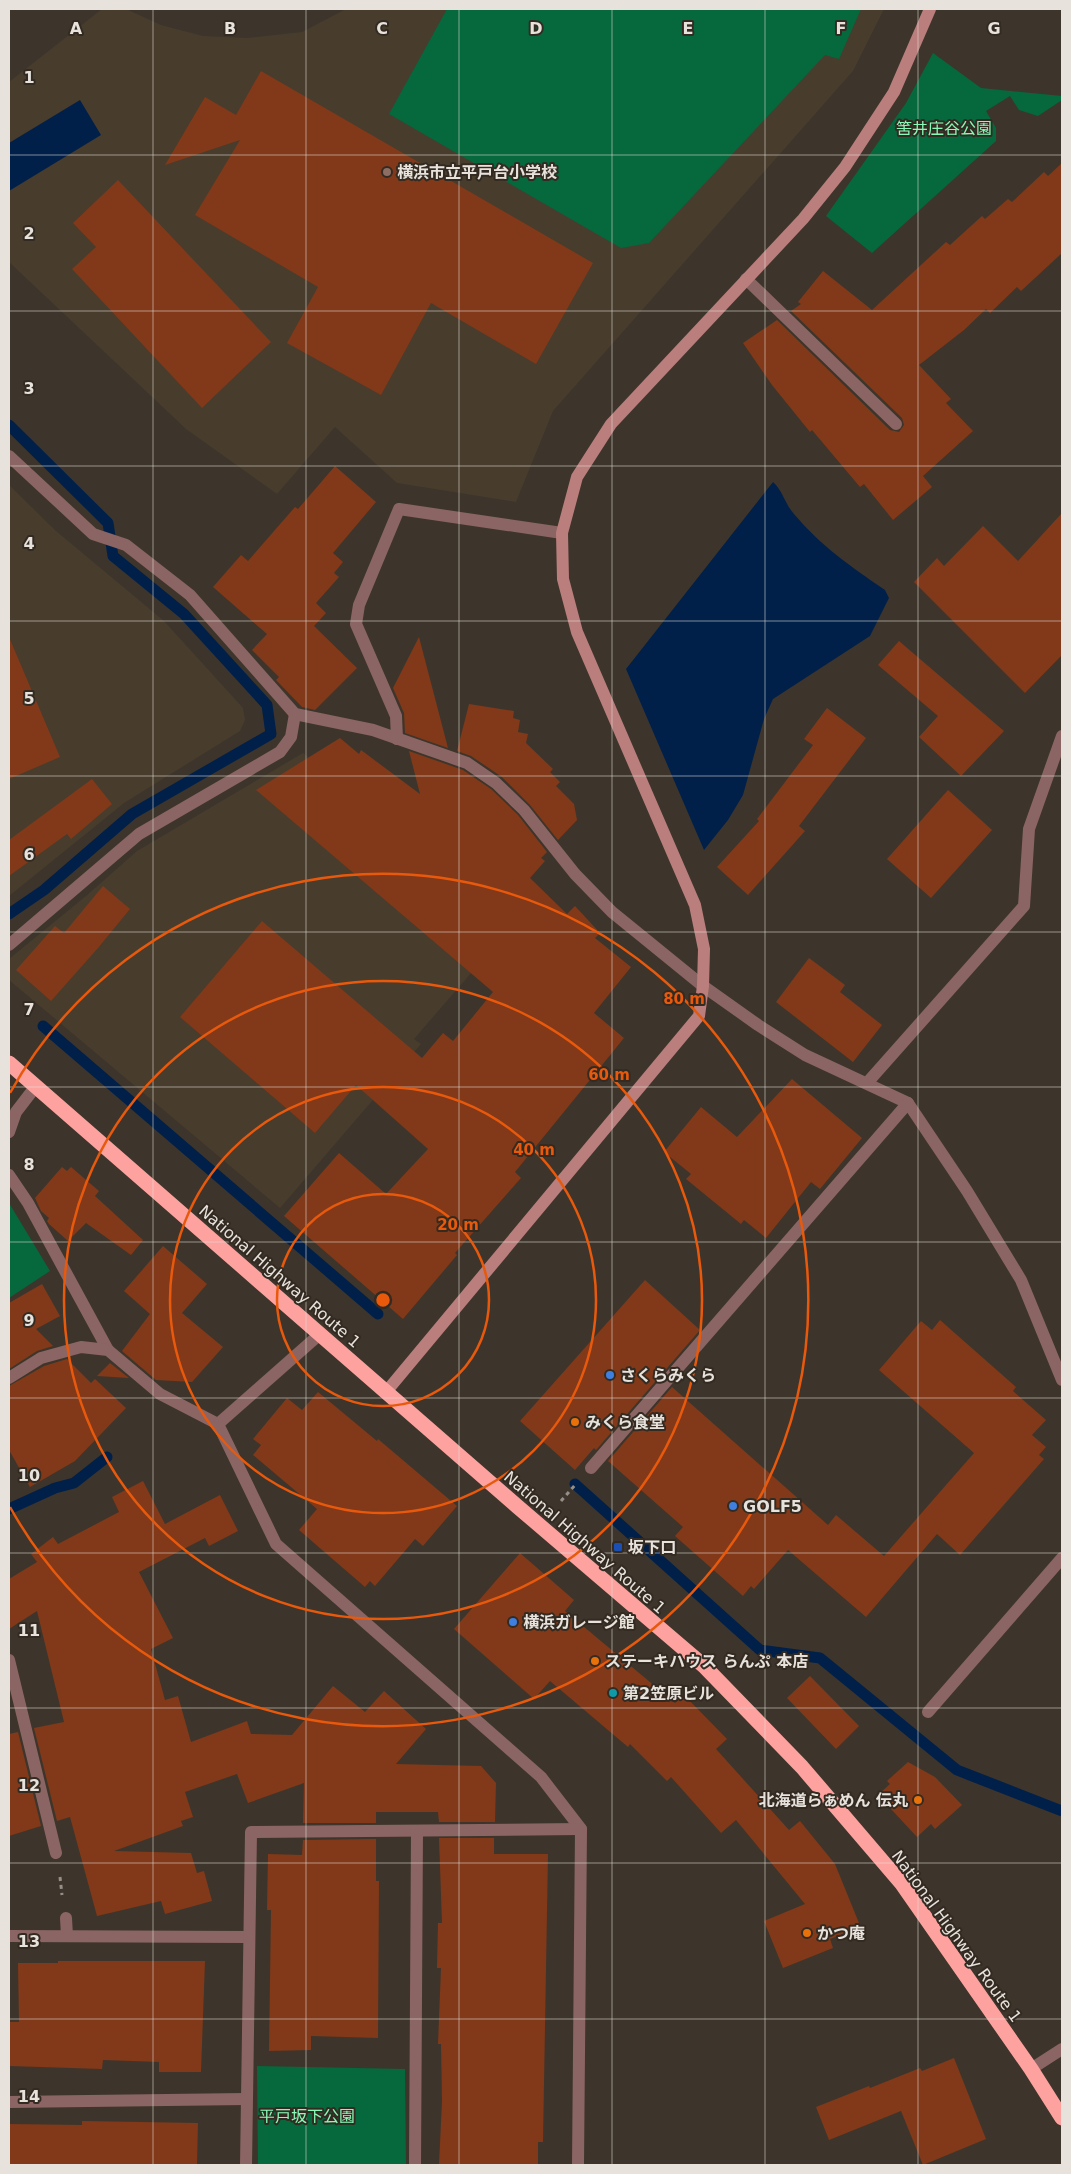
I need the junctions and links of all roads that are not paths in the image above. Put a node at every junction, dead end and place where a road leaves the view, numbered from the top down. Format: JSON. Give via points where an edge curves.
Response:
{"nodes":[{"id":1,"x":930,"y":9,"type":"edge"},
{"id":2,"x":746,"y":279,"type":"junction"},
{"id":3,"x":896,"y":424,"type":"dead end"},
{"id":4,"x":9,"y":456,"type":"edge"},
{"id":5,"x":562,"y":533,"type":"junction"},
{"id":6,"x":295,"y":714,"type":"junction"},
{"id":7,"x":1062,"y":736,"type":"edge"},
{"id":8,"x":397,"y":739,"type":"junction"},
{"id":9,"x":9,"y":945,"type":"edge"},
{"id":10,"x":703,"y":986,"type":"junction"},
{"id":11,"x":9,"y":1063,"type":"edge"},
{"id":12,"x":867,"y":1083,"type":"junction"},
{"id":13,"x":36,"y":1086,"type":"junction"},
{"id":14,"x":908,"y":1103,"type":"junction"},
{"id":15,"x":9,"y":1132,"type":"edge"},
{"id":16,"x":9,"y":1175,"type":"edge"},
{"id":17,"x":320,"y":1334,"type":"junction"},
{"id":18,"x":108,"y":1350,"type":"junction"},
{"id":19,"x":9,"y":1378,"type":"edge"},
{"id":20,"x":1062,"y":1380,"type":"edge"},
{"id":21,"x":386,"y":1392,"type":"junction"},
{"id":22,"x":218,"y":1424,"type":"junction"},
{"id":23,"x":591,"y":1468,"type":"dead end"},
{"id":24,"x":1062,"y":1558,"type":"edge"},
{"id":25,"x":9,"y":1660,"type":"edge"},
{"id":26,"x":928,"y":1712,"type":"dead end"},
{"id":27,"x":581,"y":1829,"type":"junction"},
{"id":28,"x":417,"y":1831,"type":"junction"},
{"id":29,"x":56,"y":1853,"type":"road end"},
{"id":30,"x":66,"y":1918,"type":"road end"},
{"id":31,"x":9,"y":1936,"type":"edge"},
{"id":32,"x":67,"y":1936,"type":"junction"},
{"id":33,"x":248,"y":1937,"type":"junction"},
{"id":34,"x":1062,"y":2049,"type":"edge"},
{"id":35,"x":1031,"y":2069,"type":"junction"},
{"id":36,"x":246,"y":2099,"type":"junction"},
{"id":37,"x":9,"y":2102,"type":"edge"},
{"id":38,"x":1062,"y":2118,"type":"edge"},
{"id":39,"x":246,"y":2165,"type":"edge"},
{"id":40,"x":415,"y":2165,"type":"edge"},
{"id":41,"x":578,"y":2165,"type":"edge"}],
"edges":[{"from":1,"to":2,"type":"street","via":[[894,92],[845,167],[803,219]]},
{"from":2,"to":3,"type":"street"},
{"from":2,"to":5,"type":"street","via":[[611,424],[577,477]]},
{"from":4,"to":6,"type":"street","via":[[93,534],[126,545],[190,595]]},
{"from":5,"to":8,"type":"street","via":[[399,509],[359,605],[356,624],[396,716]]},
{"from":5,"to":10,"type":"street","via":[[563,580],[577,632],[695,906],[704,950]]},
{"from":6,"to":8,"type":"street","via":[[373,730]]},
{"from":6,"to":9,"type":"street","via":[[291,737],[280,752],[139,834]]},
{"from":7,"to":12,"type":"street","via":[[1028,829],[1024,906]]},
{"from":8,"to":10,"type":"street","via":[[467,763],[496,783],[524,810],[575,874],[612,912]]},
{"from":10,"to":12,"type":"street","via":[[805,1055]]},
{"from":10,"to":21,"type":"street","via":[[698,1016]]},
{"from":11,"to":13,"type":"highway","name":"National Highway Route 1"},
{"from":12,"to":14,"type":"street"},
{"from":13,"to":15,"type":"street","via":[[16,1112]]},
{"from":13,"to":17,"type":"highway","name":"National Highway Route 1"},
{"from":14,"to":20,"type":"street","via":[[1021,1280]]},
{"from":14,"to":23,"type":"street"},
{"from":16,"to":18,"type":"street","via":[[28,1203]]},
{"from":17,"to":21,"type":"highway","name":"National Highway Route 1"},
{"from":17,"to":22,"type":"street"},
{"from":18,"to":19,"type":"street","via":[[81,1347],[41,1358]]},
{"from":18,"to":22,"type":"street","via":[[160,1394]]},
{"from":21,"to":35,"type":"highway","name":"National Highway Route 1","via":[[704,1666],[802,1767],[902,1884]]},
{"from":22,"to":27,"type":"street","via":[[276,1544],[541,1777]]},
{"from":24,"to":26,"type":"street"},
{"from":25,"to":29,"type":"street"},
{"from":27,"to":28,"type":"street"},
{"from":27,"to":41,"type":"street"},
{"from":28,"to":33,"type":"street","via":[[251,1832]]},
{"from":28,"to":40,"type":"street"},
{"from":30,"to":32,"type":"street"},
{"from":31,"to":32,"type":"street"},
{"from":32,"to":33,"type":"street"},
{"from":33,"to":36,"type":"street"},
{"from":34,"to":35,"type":"street"},
{"from":35,"to":38,"type":"highway","name":"National Highway Route 1"},
{"from":36,"to":37,"type":"street"},
{"from":36,"to":39,"type":"street"}]}
